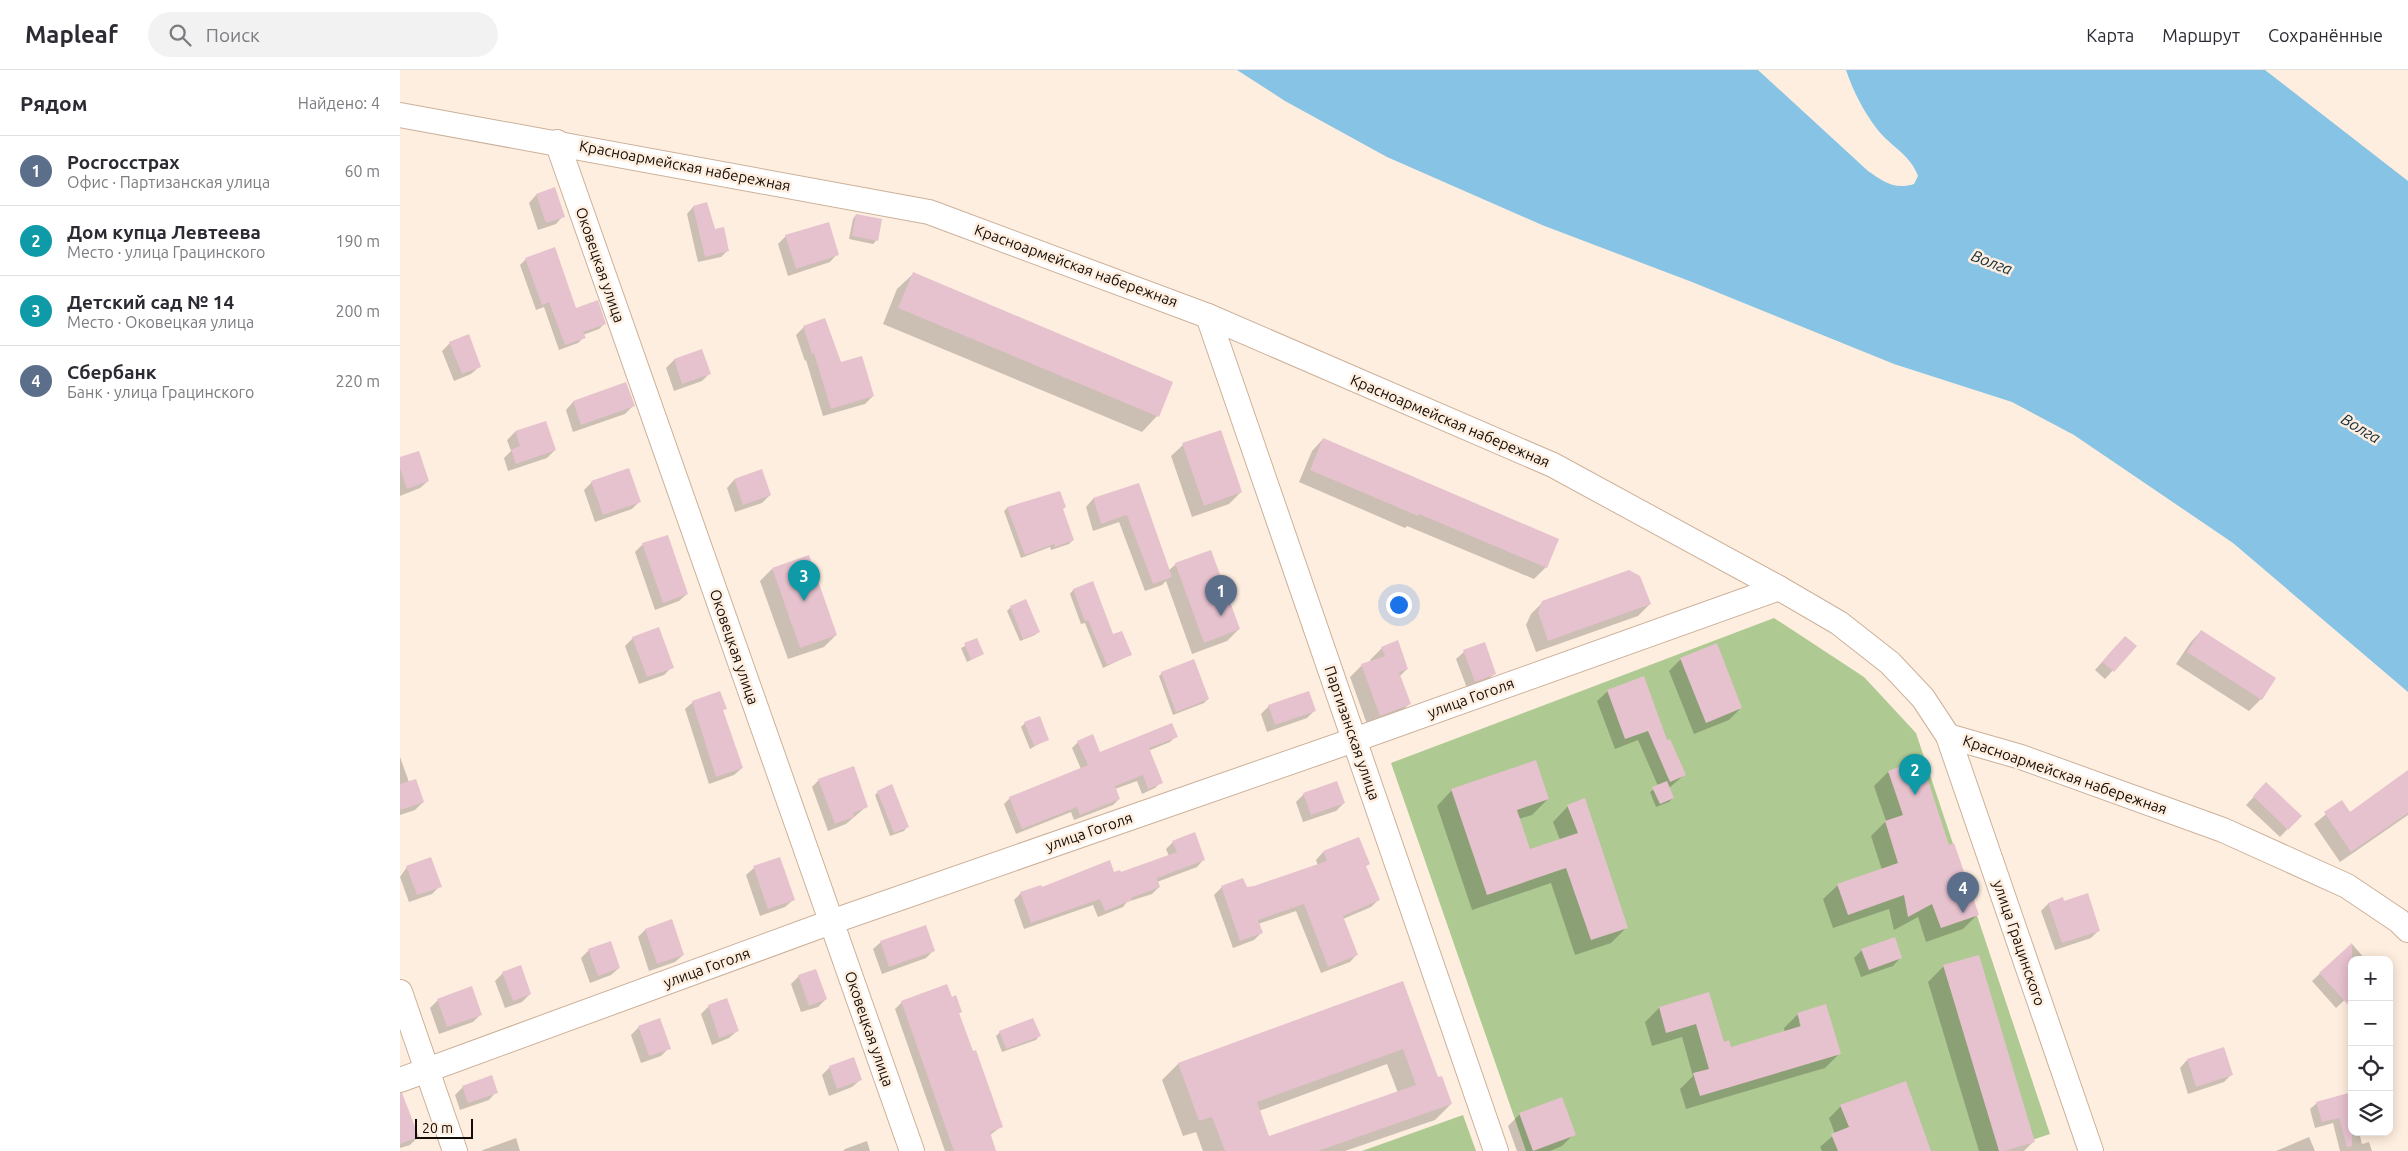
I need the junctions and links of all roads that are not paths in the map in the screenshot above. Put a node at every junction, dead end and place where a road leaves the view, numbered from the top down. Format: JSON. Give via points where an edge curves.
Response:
{"nodes":[{"id":1,"x":400,"y":114,"type":"edge"},
{"id":2,"x":557,"y":142,"type":"junction"},
{"id":3,"x":1208,"y":316,"type":"junction"},
{"id":4,"x":1780,"y":588,"type":"junction"},
{"id":5,"x":1948,"y":736,"type":"junction"},
{"id":6,"x":1354,"y":740,"type":"junction"},
{"id":7,"x":831,"y":922,"type":"junction"},
{"id":8,"x":2408,"y":930,"type":"edge"},
{"id":9,"x":400,"y":992,"type":"edge"},
{"id":10,"x":428,"y":1071,"type":"junction"},
{"id":11,"x":400,"y":1080,"type":"edge"},
{"id":12,"x":455,"y":1151,"type":"edge"},
{"id":13,"x":912,"y":1151,"type":"edge"},
{"id":14,"x":1496,"y":1151,"type":"edge"},
{"id":15,"x":2091,"y":1151,"type":"edge"}],
"edges":[{"from":1,"to":2,"type":"street","name":"Красноармейская набережная"},
{"from":2,"to":3,"type":"street","name":"Красноармейская набережная","via":[[929,212]]},
{"from":2,"to":7,"type":"street","name":"Оковецкая улица"},
{"from":3,"to":4,"type":"street","name":"Красноармейская набережная","via":[[1553,465]]},
{"from":3,"to":6,"type":"street","name":"Партизанская улица"},
{"from":4,"to":5,"type":"street","name":"Красноармейская набережная","via":[[1839,624],[1890,663],[1923,698]]},
{"from":4,"to":6,"type":"street","name":"улица Гоголя"},
{"from":5,"to":8,"type":"street","name":"Красноармейская набережная","via":[[2021,757],[2223,830],[2347,886]]},
{"from":5,"to":15,"type":"street","name":"улица Грацинского"},
{"from":6,"to":7,"type":"street","name":"улица Гоголя"},
{"from":6,"to":14,"type":"street","name":"Партизанская улица"},
{"from":7,"to":10,"type":"street","name":"улица Гоголя"},
{"from":7,"to":13,"type":"street","name":"Оковецкая улица"},
{"from":9,"to":10,"type":"street"},
{"from":10,"to":11,"type":"street","name":"улица Гоголя"},
{"from":10,"to":12,"type":"street"}]}
